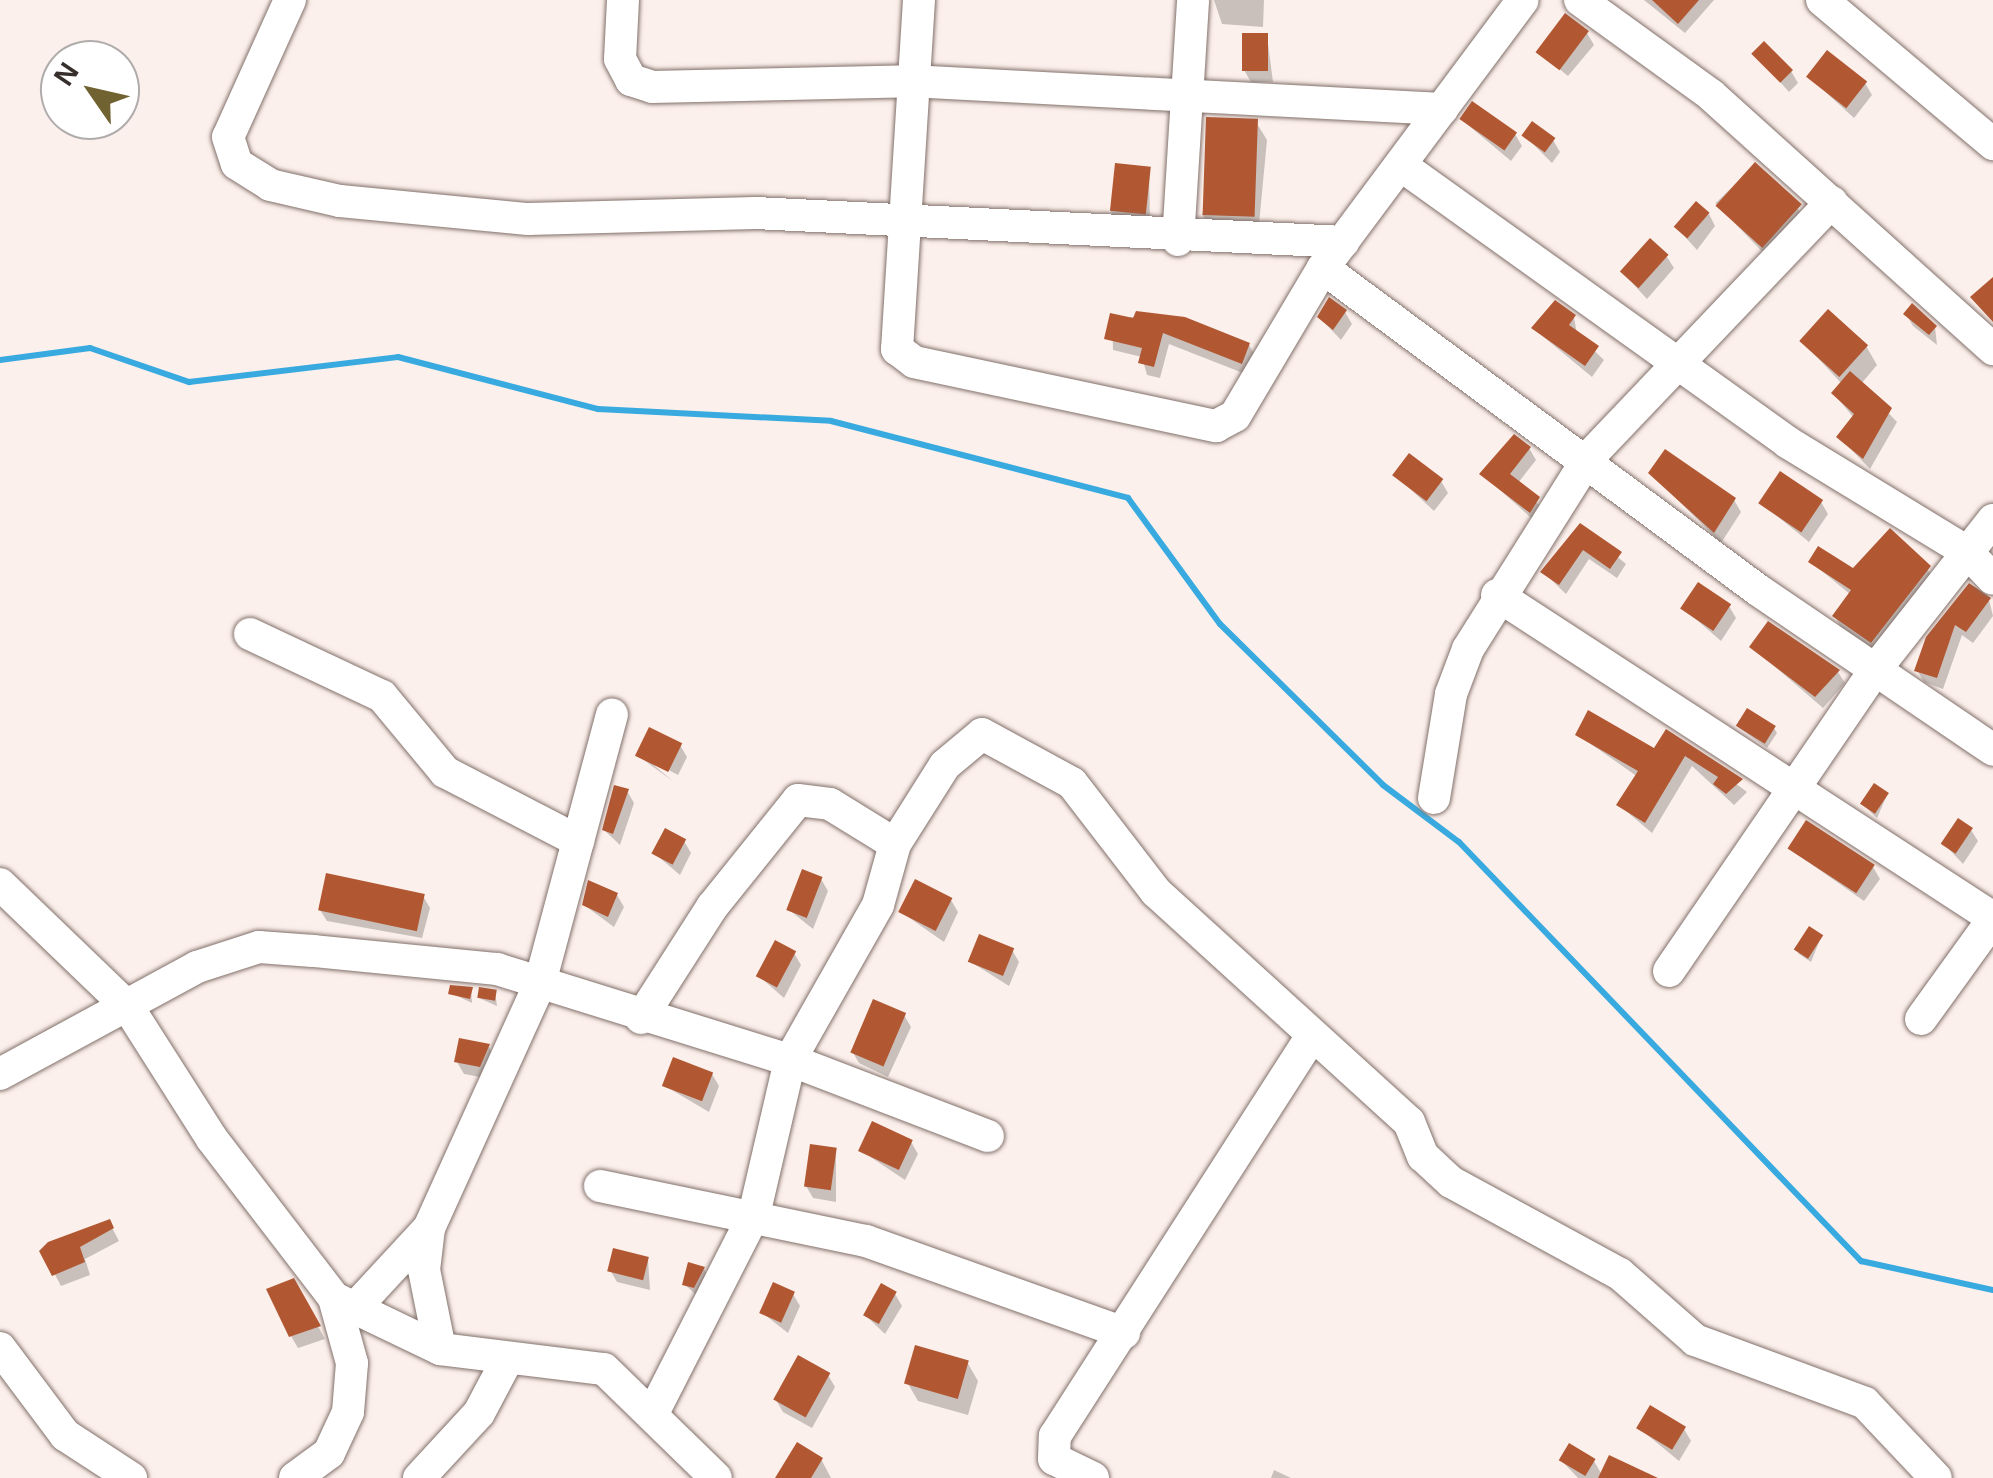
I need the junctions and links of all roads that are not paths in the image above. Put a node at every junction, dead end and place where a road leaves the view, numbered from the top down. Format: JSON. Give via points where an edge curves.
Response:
{"nodes":[{"id":1,"x":290,"y":0,"type":"edge"},
{"id":2,"x":624,"y":0,"type":"edge"},
{"id":3,"x":919,"y":0,"type":"edge"},
{"id":4,"x":1193,"y":0,"type":"edge"},
{"id":5,"x":1523,"y":0,"type":"edge"},
{"id":6,"x":1580,"y":0,"type":"edge"},
{"id":7,"x":1822,"y":0,"type":"edge"},
{"id":8,"x":910,"y":82,"type":"junction"},
{"id":9,"x":1188,"y":90,"type":"junction"},
{"id":10,"x":1442,"y":109,"type":"junction"},
{"id":11,"x":1993,"y":144,"type":"edge"},
{"id":12,"x":1402,"y":166,"type":"junction"},
{"id":13,"x":1832,"y":202,"type":"junction"},
{"id":14,"x":907,"y":220,"type":"junction"},
{"id":15,"x":1178,"y":240,"type":"junction"},
{"id":16,"x":1333,"y":255,"type":"junction"},
{"id":17,"x":1993,"y":349,"type":"edge"},
{"id":18,"x":1686,"y":363,"type":"junction"},
{"id":19,"x":1589,"y":457,"type":"junction"},
{"id":20,"x":1993,"y":520,"type":"edge"},
{"id":21,"x":1966,"y":552,"type":"junction"},
{"id":22,"x":1993,"y":579,"type":"edge"},
{"id":23,"x":1497,"y":596,"type":"junction"},
{"id":24,"x":250,"y":634,"type":"dead end"},
{"id":25,"x":1875,"y":670,"type":"junction"},
{"id":26,"x":612,"y":715,"type":"dead end"},
{"id":27,"x":1993,"y":750,"type":"edge"},
{"id":28,"x":1794,"y":790,"type":"junction"},
{"id":29,"x":1434,"y":798,"type":"dead end"},
{"id":30,"x":578,"y":841,"type":"junction"},
{"id":31,"x":895,"y":844,"type":"junction"},
{"id":32,"x":0,"y":884,"type":"edge"},
{"id":33,"x":1993,"y":919,"type":"edge"},
{"id":34,"x":1668,"y":971,"type":"dead end"},
{"id":35,"x":540,"y":983,"type":"junction"},
{"id":36,"x":128,"y":1007,"type":"junction"},
{"id":37,"x":641,"y":1018,"type":"junction"},
{"id":38,"x":1921,"y":1019,"type":"dead end"},
{"id":39,"x":1312,"y":1035,"type":"junction"},
{"id":40,"x":790,"y":1060,"type":"junction"},
{"id":41,"x":0,"y":1074,"type":"edge"},
{"id":42,"x":988,"y":1136,"type":"dead end"},
{"id":43,"x":600,"y":1186,"type":"dead end"},
{"id":44,"x":754,"y":1215,"type":"junction"},
{"id":45,"x":428,"y":1228,"type":"junction"},
{"id":46,"x":344,"y":1304,"type":"junction"},
{"id":47,"x":1124,"y":1333,"type":"junction"},
{"id":48,"x":0,"y":1348,"type":"edge"},
{"id":49,"x":440,"y":1348,"type":"junction"},
{"id":50,"x":506,"y":1362,"type":"junction"},
{"id":51,"x":652,"y":1414,"type":"junction"},
{"id":52,"x":132,"y":1478,"type":"edge"},
{"id":53,"x":296,"y":1478,"type":"edge"},
{"id":54,"x":420,"y":1478,"type":"edge"},
{"id":55,"x":716,"y":1478,"type":"edge"},
{"id":56,"x":1093,"y":1478,"type":"edge"},
{"id":57,"x":1936,"y":1478,"type":"edge"}],
"edges":[{"from":1,"to":14,"type":"street","via":[[228,137],[237,164],[270,185],[438,215]]},
{"from":2,"to":8,"type":"street","via":[[620,59],[631,80],[652,86]]},
{"from":3,"to":8,"type":"street"},
{"from":4,"to":9,"type":"street"},
{"from":5,"to":10,"type":"street"},
{"from":6,"to":13,"type":"street","via":[[1711,95]]},
{"from":7,"to":11,"type":"street"},
{"from":8,"to":9,"type":"street"},
{"from":8,"to":14,"type":"street"},
{"from":9,"to":10,"type":"street"},
{"from":9,"to":15,"type":"street"},
{"from":10,"to":12,"type":"street"},
{"from":12,"to":16,"type":"street"},
{"from":12,"to":18,"type":"street"},
{"from":13,"to":17,"type":"street"},
{"from":13,"to":18,"type":"street"},
{"from":14,"to":15,"type":"street"},
{"from":14,"to":16,"type":"street","via":[[892,333],[914,362],[1216,426],[1235,416]]},
{"from":15,"to":16,"type":"street"},
{"from":16,"to":19,"type":"street"},
{"from":18,"to":19,"type":"street"},
{"from":18,"to":21,"type":"street","via":[[1788,442]]},
{"from":19,"to":23,"type":"street"},
{"from":19,"to":25,"type":"street"},
{"from":20,"to":21,"type":"street"},
{"from":21,"to":22,"type":"street"},
{"from":21,"to":25,"type":"street"},
{"from":23,"to":28,"type":"street"},
{"from":23,"to":29,"type":"street","via":[[1450,694]]},
{"from":24,"to":30,"type":"street","via":[[382,696],[445,772]]},
{"from":25,"to":27,"type":"street"},
{"from":25,"to":28,"type":"street"},
{"from":26,"to":30,"type":"street"},
{"from":28,"to":33,"type":"street"},
{"from":28,"to":34,"type":"street"},
{"from":30,"to":35,"type":"street"},
{"from":31,"to":37,"type":"street","via":[[830,804],[798,800],[712,908]]},
{"from":31,"to":39,"type":"street","via":[[945,765],[982,734],[1072,783],[1156,892]]},
{"from":31,"to":40,"type":"street","via":[[878,905]]},
{"from":32,"to":36,"type":"street"},
{"from":33,"to":38,"type":"street"},
{"from":35,"to":36,"type":"street","via":[[497,969],[259,948],[180,975]]},
{"from":35,"to":37,"type":"street"},
{"from":35,"to":45,"type":"street"},
{"from":36,"to":41,"type":"street"},
{"from":36,"to":46,"type":"street","via":[[212,1139]]},
{"from":37,"to":40,"type":"street"},
{"from":39,"to":47,"type":"street"},
{"from":39,"to":57,"type":"street","via":[[1409,1122],[1423,1156],[1450,1182],[1620,1274],[1694,1340],[1865,1403]]},
{"from":40,"to":42,"type":"street"},
{"from":40,"to":44,"type":"street"},
{"from":43,"to":44,"type":"street"},
{"from":44,"to":47,"type":"street","via":[[866,1241]]},
{"from":44,"to":51,"type":"street"},
{"from":45,"to":46,"type":"street"},
{"from":45,"to":49,"type":"street","via":[[424,1270]]},
{"from":46,"to":49,"type":"street"},
{"from":46,"to":53,"type":"street","via":[[352,1363],[348,1412],[329,1452]]},
{"from":47,"to":56,"type":"street","via":[[1052,1446],[1054,1459]]},
{"from":48,"to":52,"type":"street","via":[[65,1434]]},
{"from":49,"to":50,"type":"street"},
{"from":50,"to":51,"type":"street","via":[[546,1358],[604,1369]]},
{"from":50,"to":54,"type":"street","via":[[480,1413]]},
{"from":51,"to":55,"type":"street"}]}
